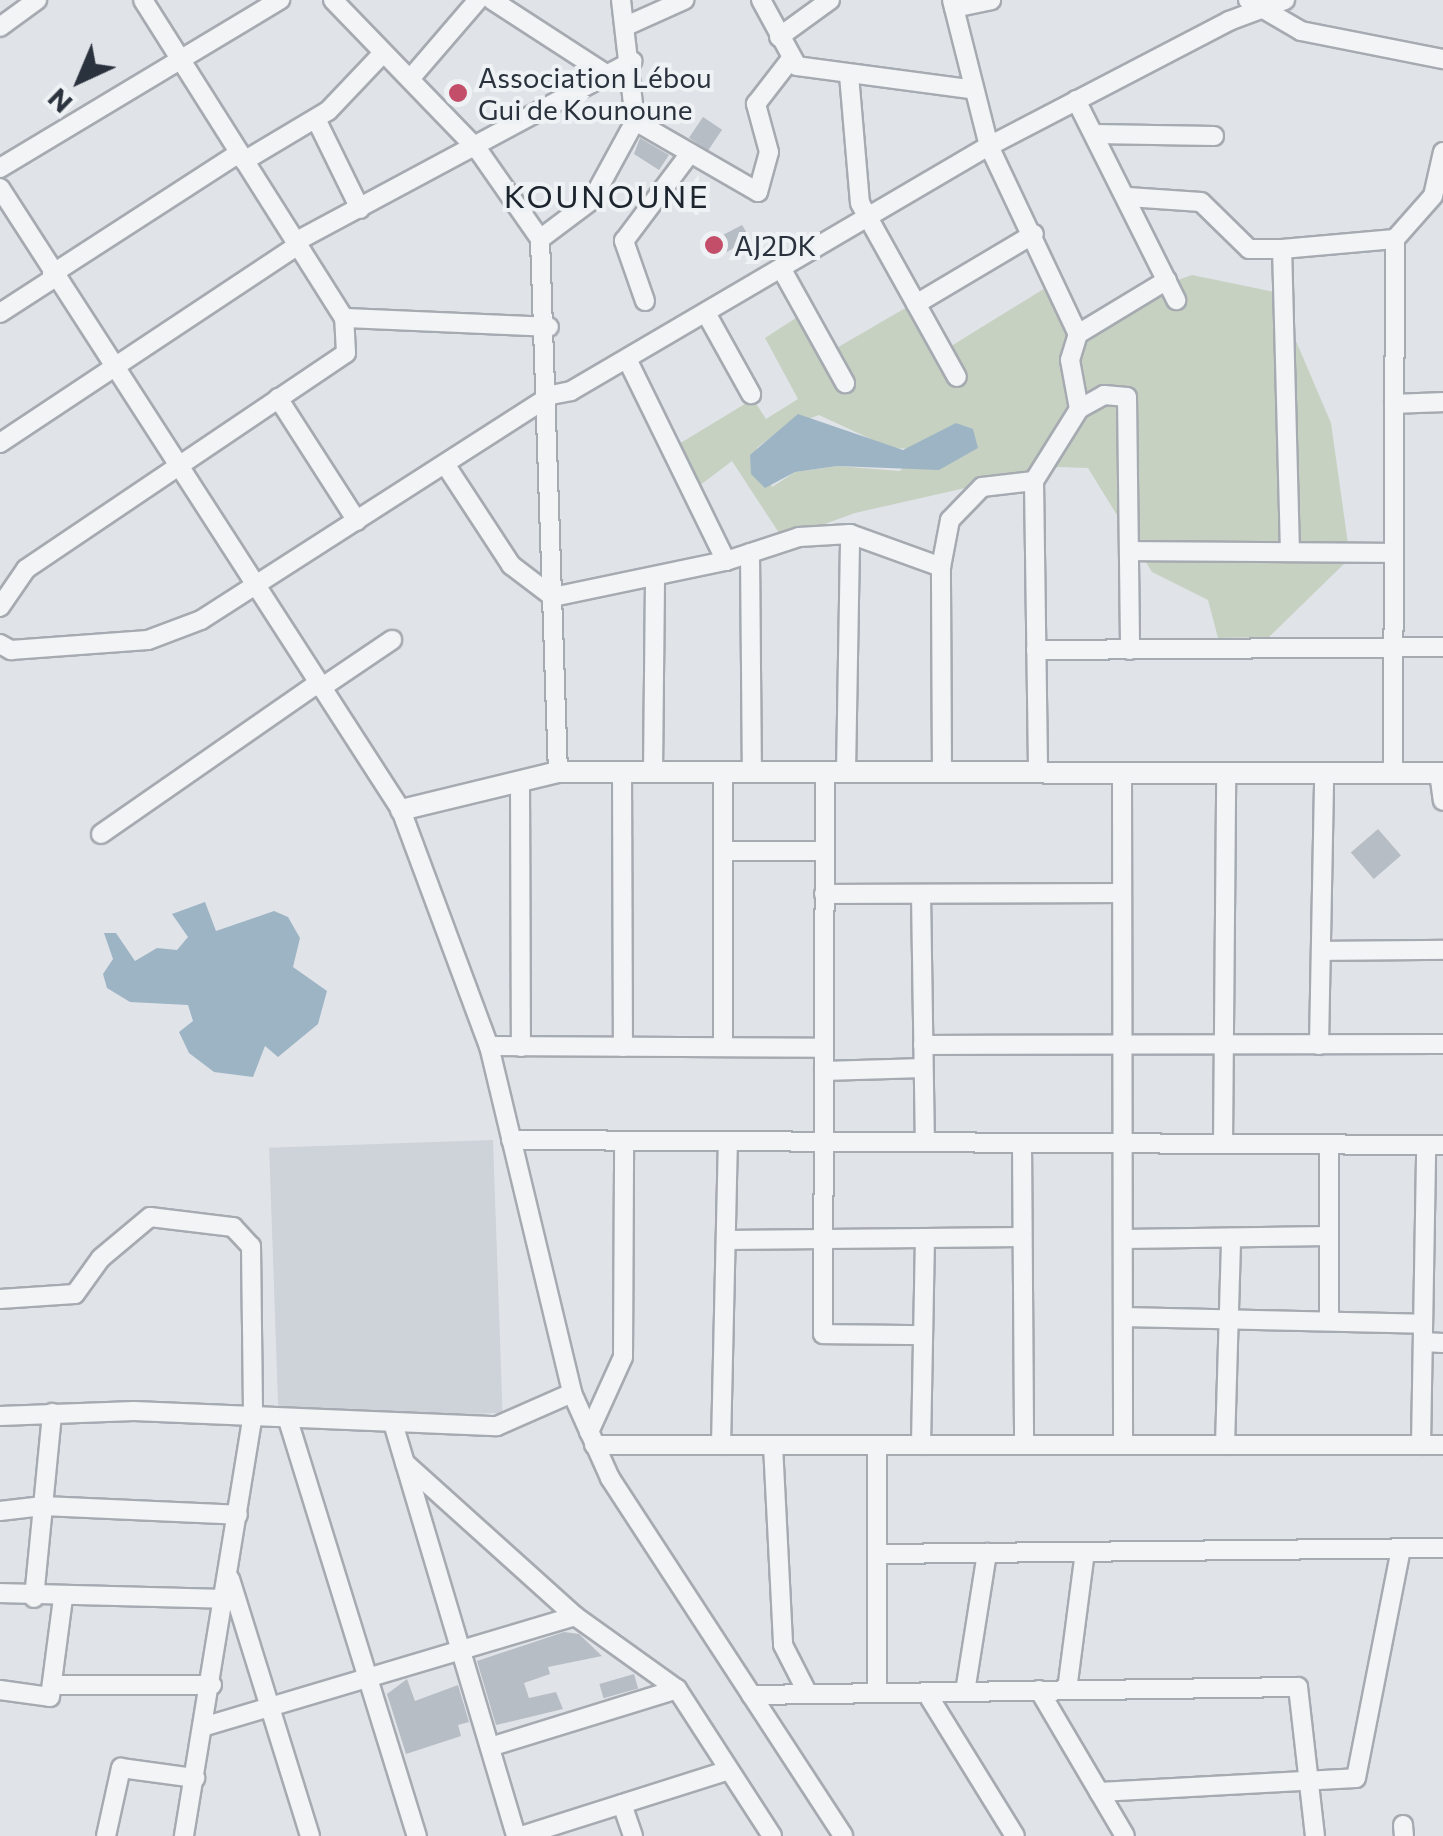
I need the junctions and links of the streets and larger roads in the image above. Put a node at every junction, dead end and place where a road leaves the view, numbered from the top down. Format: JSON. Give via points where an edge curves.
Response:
{"nodes":[{"id":1,"x":37,"y":0,"type":"edge"},
{"id":2,"x":143,"y":0,"type":"edge"},
{"id":3,"x":280,"y":0,"type":"edge"},
{"id":4,"x":333,"y":0,"type":"edge"},
{"id":5,"x":478,"y":0,"type":"edge"},
{"id":6,"x":492,"y":0,"type":"edge"},
{"id":7,"x":621,"y":0,"type":"edge"},
{"id":8,"x":684,"y":0,"type":"edge"},
{"id":9,"x":760,"y":0,"type":"edge"},
{"id":10,"x":830,"y":0,"type":"edge"},
{"id":11,"x":992,"y":0,"type":"edge"},
{"id":12,"x":1285,"y":0,"type":"edge"},
{"id":13,"x":953,"y":4,"type":"edge"},
{"id":14,"x":1253,"y":5,"type":"edge"},
{"id":15,"x":626,"y":26,"type":"junction"},
{"id":16,"x":0,"y":27,"type":"edge"},
{"id":17,"x":779,"y":37,"type":"junction"},
{"id":18,"x":383,"y":53,"type":"junction"},
{"id":19,"x":1443,"y":59,"type":"edge"},
{"id":20,"x":181,"y":60,"type":"junction"},
{"id":21,"x":790,"y":60,"type":"junction"},
{"id":22,"x":633,"y":61,"type":"junction"},
{"id":23,"x":606,"y":74,"type":"junction"},
{"id":24,"x":849,"y":75,"type":"junction"},
{"id":25,"x":410,"y":78,"type":"junction"},
{"id":26,"x":970,"y":89,"type":"junction"},
{"id":27,"x":1076,"y":100,"type":"junction"},
{"id":28,"x":316,"y":119,"type":"junction"},
{"id":29,"x":635,"y":121,"type":"junction"},
{"id":30,"x":1094,"y":134,"type":"junction"},
{"id":31,"x":1214,"y":136,"type":"dead end"},
{"id":32,"x":989,"y":146,"type":"junction"},
{"id":33,"x":478,"y":150,"type":"junction"},
{"id":34,"x":1443,"y":152,"type":"edge"},
{"id":35,"x":690,"y":153,"type":"junction"},
{"id":36,"x":242,"y":157,"type":"junction"},
{"id":37,"x":0,"y":168,"type":"edge"},
{"id":38,"x":0,"y":188,"type":"edge"},
{"id":39,"x":1128,"y":197,"type":"junction"},
{"id":40,"x":360,"y":209,"type":"junction"},
{"id":41,"x":868,"y":217,"type":"junction"},
{"id":42,"x":1034,"y":234,"type":"junction"},
{"id":43,"x":540,"y":239,"type":"junction"},
{"id":44,"x":1395,"y":239,"type":"junction"},
{"id":45,"x":296,"y":244,"type":"junction"},
{"id":46,"x":1282,"y":248,"type":"junction"},
{"id":47,"x":781,"y":268,"type":"junction"},
{"id":48,"x":53,"y":276,"type":"junction"},
{"id":49,"x":1167,"y":280,"type":"junction"},
{"id":50,"x":645,"y":300,"type":"dead end"},
{"id":51,"x":1176,"y":300,"type":"dead end"},
{"id":52,"x":916,"y":304,"type":"junction"},
{"id":53,"x":706,"y":312,"type":"junction"},
{"id":54,"x":0,"y":313,"type":"edge"},
{"id":55,"x":344,"y":318,"type":"junction"},
{"id":56,"x":549,"y":326,"type":"junction"},
{"id":57,"x":1078,"y":334,"type":"junction"},
{"id":58,"x":627,"y":359,"type":"junction"},
{"id":59,"x":114,"y":368,"type":"junction"},
{"id":60,"x":957,"y":377,"type":"dead end"},
{"id":61,"x":845,"y":383,"type":"dead end"},
{"id":62,"x":750,"y":394,"type":"dead end"},
{"id":63,"x":550,"y":396,"type":"junction"},
{"id":64,"x":278,"y":398,"type":"junction"},
{"id":65,"x":1443,"y":402,"type":"edge"},
{"id":66,"x":1394,"y":404,"type":"junction"},
{"id":67,"x":1078,"y":409,"type":"junction"},
{"id":68,"x":0,"y":442,"type":"edge"},
{"id":69,"x":177,"y":464,"type":"junction"},
{"id":70,"x":445,"y":464,"type":"junction"},
{"id":71,"x":1034,"y":480,"type":"junction"},
{"id":72,"x":357,"y":520,"type":"junction"},
{"id":73,"x":850,"y":534,"type":"junction"},
{"id":74,"x":1128,"y":551,"type":"junction"},
{"id":75,"x":1290,"y":552,"type":"junction"},
{"id":76,"x":750,"y":553,"type":"junction"},
{"id":77,"x":1394,"y":553,"type":"junction"},
{"id":78,"x":726,"y":562,"type":"junction"},
{"id":79,"x":941,"y":566,"type":"junction"},
{"id":80,"x":655,"y":578,"type":"junction"},
{"id":81,"x":256,"y":587,"type":"junction"},
{"id":82,"x":553,"y":596,"type":"junction"},
{"id":83,"x":0,"y":608,"type":"edge"},
{"id":84,"x":392,"y":640,"type":"dead end"},
{"id":85,"x":0,"y":644,"type":"edge"},
{"id":86,"x":1443,"y":647,"type":"edge"},
{"id":87,"x":1393,"y":648,"type":"junction"},
{"id":88,"x":1036,"y":650,"type":"junction"},
{"id":89,"x":1130,"y":650,"type":"junction"},
{"id":90,"x":320,"y":686,"type":"junction"},
{"id":91,"x":558,"y":772,"type":"junction"},
{"id":92,"x":622,"y":772,"type":"junction"},
{"id":93,"x":653,"y":772,"type":"junction"},
{"id":94,"x":752,"y":772,"type":"junction"},
{"id":95,"x":835,"y":772,"type":"junction"},
{"id":96,"x":942,"y":772,"type":"junction"},
{"id":97,"x":723,"y":773,"type":"junction"},
{"id":98,"x":1038,"y":773,"type":"junction"},
{"id":99,"x":1122,"y":773,"type":"junction"},
{"id":100,"x":1226,"y":773,"type":"junction"},
{"id":101,"x":1324,"y":773,"type":"junction"},
{"id":102,"x":1392,"y":773,"type":"junction"},
{"id":103,"x":1441,"y":774,"type":"edge"},
{"id":104,"x":520,"y":781,"type":"junction"},
{"id":105,"x":1443,"y":801,"type":"edge"},
{"id":106,"x":401,"y":810,"type":"junction"},
{"id":107,"x":101,"y":834,"type":"dead end"},
{"id":108,"x":723,"y":851,"type":"junction"},
{"id":109,"x":824,"y":851,"type":"junction"},
{"id":110,"x":824,"y":894,"type":"junction"},
{"id":111,"x":921,"y":894,"type":"junction"},
{"id":112,"x":1122,"y":894,"type":"junction"},
{"id":113,"x":1443,"y":950,"type":"edge"},
{"id":114,"x":1321,"y":951,"type":"junction"},
{"id":115,"x":1224,"y":1044,"type":"junction"},
{"id":116,"x":1319,"y":1044,"type":"junction"},
{"id":117,"x":1443,"y":1044,"type":"edge"},
{"id":118,"x":923,"y":1045,"type":"junction"},
{"id":119,"x":1122,"y":1045,"type":"junction"},
{"id":120,"x":489,"y":1046,"type":"junction"},
{"id":121,"x":521,"y":1047,"type":"junction"},
{"id":122,"x":622,"y":1047,"type":"junction"},
{"id":123,"x":723,"y":1048,"type":"junction"},
{"id":124,"x":824,"y":1048,"type":"junction"},
{"id":125,"x":924,"y":1068,"type":"junction"},
{"id":126,"x":824,"y":1071,"type":"junction"},
{"id":127,"x":512,"y":1140,"type":"junction"},
{"id":128,"x":624,"y":1141,"type":"junction"},
{"id":129,"x":728,"y":1141,"type":"junction"},
{"id":130,"x":824,"y":1142,"type":"junction"},
{"id":131,"x":924,"y":1142,"type":"junction"},
{"id":132,"x":1022,"y":1143,"type":"junction"},
{"id":133,"x":1122,"y":1143,"type":"junction"},
{"id":134,"x":1224,"y":1144,"type":"junction"},
{"id":135,"x":1329,"y":1144,"type":"junction"},
{"id":136,"x":1434,"y":1145,"type":"edge"},
{"id":137,"x":1022,"y":1236,"type":"junction"},
{"id":138,"x":1329,"y":1236,"type":"junction"},
{"id":139,"x":925,"y":1238,"type":"junction"},
{"id":140,"x":1231,"y":1238,"type":"junction"},
{"id":141,"x":824,"y":1239,"type":"junction"},
{"id":142,"x":1123,"y":1239,"type":"junction"},
{"id":143,"x":726,"y":1240,"type":"junction"},
{"id":144,"x":0,"y":1299,"type":"edge"},
{"id":145,"x":1123,"y":1317,"type":"junction"},
{"id":146,"x":1229,"y":1319,"type":"junction"},
{"id":147,"x":1329,"y":1322,"type":"junction"},
{"id":148,"x":1423,"y":1333,"type":"junction"},
{"id":149,"x":923,"y":1335,"type":"junction"},
{"id":150,"x":1443,"y":1343,"type":"edge"},
{"id":151,"x":572,"y":1393,"type":"junction"},
{"id":152,"x":52,"y":1413,"type":"junction"},
{"id":153,"x":253,"y":1414,"type":"junction"},
{"id":154,"x":0,"y":1416,"type":"edge"},
{"id":155,"x":288,"y":1420,"type":"junction"},
{"id":156,"x":393,"y":1423,"type":"junction"},
{"id":157,"x":592,"y":1438,"type":"junction"},
{"id":158,"x":721,"y":1445,"type":"junction"},
{"id":159,"x":773,"y":1445,"type":"junction"},
{"id":160,"x":878,"y":1445,"type":"junction"},
{"id":161,"x":921,"y":1445,"type":"junction"},
{"id":162,"x":1024,"y":1445,"type":"junction"},
{"id":163,"x":1123,"y":1445,"type":"junction"},
{"id":164,"x":1225,"y":1445,"type":"junction"},
{"id":165,"x":1421,"y":1445,"type":"junction"},
{"id":166,"x":1443,"y":1445,"type":"edge"},
{"id":167,"x":405,"y":1463,"type":"junction"},
{"id":168,"x":43,"y":1506,"type":"junction"},
{"id":169,"x":0,"y":1511,"type":"edge"},
{"id":170,"x":238,"y":1515,"type":"junction"},
{"id":171,"x":1443,"y":1548,"type":"edge"},
{"id":172,"x":1401,"y":1549,"type":"junction"},
{"id":173,"x":1085,"y":1552,"type":"junction"},
{"id":174,"x":988,"y":1553,"type":"junction"},
{"id":175,"x":877,"y":1554,"type":"junction"},
{"id":176,"x":228,"y":1576,"type":"junction"},
{"id":177,"x":0,"y":1593,"type":"edge"},
{"id":178,"x":34,"y":1598,"type":"junction"},
{"id":179,"x":63,"y":1598,"type":"junction"},
{"id":180,"x":225,"y":1599,"type":"junction"},
{"id":181,"x":576,"y":1616,"type":"junction"},
{"id":182,"x":460,"y":1650,"type":"junction"},
{"id":183,"x":368,"y":1678,"type":"junction"},
{"id":184,"x":52,"y":1685,"type":"junction"},
{"id":185,"x":212,"y":1685,"type":"junction"},
{"id":186,"x":677,"y":1689,"type":"junction"},
{"id":187,"x":0,"y":1690,"type":"edge"},
{"id":188,"x":1039,"y":1690,"type":"junction"},
{"id":189,"x":1067,"y":1690,"type":"junction"},
{"id":190,"x":926,"y":1692,"type":"junction"},
{"id":191,"x":965,"y":1692,"type":"junction"},
{"id":192,"x":877,"y":1693,"type":"junction"},
{"id":193,"x":808,"y":1694,"type":"junction"},
{"id":194,"x":751,"y":1695,"type":"junction"},
{"id":195,"x":270,"y":1706,"type":"junction"},
{"id":196,"x":206,"y":1726,"type":"junction"},
{"id":197,"x":490,"y":1747,"type":"junction"},
{"id":198,"x":729,"y":1770,"type":"junction"},
{"id":199,"x":196,"y":1778,"type":"junction"},
{"id":200,"x":1308,"y":1781,"type":"junction"},
{"id":201,"x":1099,"y":1792,"type":"junction"},
{"id":202,"x":622,"y":1804,"type":"junction"},
{"id":203,"x":839,"y":1835,"type":"edge"},
{"id":204,"x":106,"y":1836,"type":"edge"},
{"id":205,"x":184,"y":1836,"type":"edge"},
{"id":206,"x":310,"y":1836,"type":"edge"},
{"id":207,"x":417,"y":1836,"type":"edge"},
{"id":208,"x":519,"y":1836,"type":"edge"},
{"id":209,"x":633,"y":1836,"type":"edge"},
{"id":210,"x":772,"y":1836,"type":"edge"},
{"id":211,"x":1015,"y":1836,"type":"edge"},
{"id":212,"x":1125,"y":1836,"type":"edge"},
{"id":213,"x":1315,"y":1836,"type":"edge"}],
"edges":[{"from":1,"to":16,"type":"street"},
{"from":2,"to":20,"type":"street"},
{"from":3,"to":20,"type":"street"},
{"from":4,"to":18,"type":"street"},
{"from":5,"to":25,"type":"street"},
{"from":6,"to":23,"type":"street"},
{"from":7,"to":15,"type":"street"},
{"from":8,"to":15,"type":"street"},
{"from":9,"to":17,"type":"street"},
{"from":10,"to":17,"type":"street"},
{"from":11,"to":13,"type":"street"},
{"from":12,"to":14,"type":"street"},
{"from":13,"to":26,"type":"street"},
{"from":14,"to":19,"type":"street","via":[[1301,32]]},
{"from":14,"to":27,"type":"street"},
{"from":15,"to":22,"type":"street"},
{"from":17,"to":21,"type":"street"},
{"from":18,"to":25,"type":"street"},
{"from":18,"to":28,"type":"street"},
{"from":20,"to":36,"type":"street"},
{"from":20,"to":37,"type":"street"},
{"from":21,"to":24,"type":"street"},
{"from":21,"to":35,"type":"street","via":[[756,104],[768,152],[758,192]]},
{"from":22,"to":23,"type":"street"},
{"from":22,"to":29,"type":"street"},
{"from":23,"to":33,"type":"street"},
{"from":24,"to":26,"type":"street"},
{"from":24,"to":41,"type":"street","via":[[849,130]]},
{"from":25,"to":33,"type":"street"},
{"from":26,"to":32,"type":"street"},
{"from":27,"to":30,"type":"street"},
{"from":27,"to":32,"type":"street"},
{"from":28,"to":36,"type":"street"},
{"from":28,"to":40,"type":"street"},
{"from":29,"to":35,"type":"street"},
{"from":29,"to":43,"type":"street","via":[[592,200]]},
{"from":30,"to":31,"type":"street"},
{"from":30,"to":39,"type":"street"},
{"from":32,"to":41,"type":"street"},
{"from":32,"to":42,"type":"street"},
{"from":33,"to":40,"type":"street"},
{"from":33,"to":43,"type":"street"},
{"from":34,"to":44,"type":"street","via":[[1432,196]]},
{"from":35,"to":50,"type":"street","via":[[624,241]]},
{"from":36,"to":45,"type":"street"},
{"from":36,"to":48,"type":"street"},
{"from":38,"to":48,"type":"street"},
{"from":39,"to":46,"type":"street","via":[[1201,202],[1249,249]]},
{"from":39,"to":49,"type":"street"},
{"from":40,"to":45,"type":"street"},
{"from":41,"to":47,"type":"street"},
{"from":41,"to":52,"type":"street"},
{"from":42,"to":52,"type":"street"},
{"from":42,"to":57,"type":"street"},
{"from":43,"to":56,"type":"street"},
{"from":44,"to":46,"type":"street"},
{"from":44,"to":66,"type":"street"},
{"from":45,"to":55,"type":"street"},
{"from":45,"to":59,"type":"street"},
{"from":46,"to":75,"type":"street"},
{"from":47,"to":53,"type":"street"},
{"from":47,"to":61,"type":"street"},
{"from":48,"to":54,"type":"street"},
{"from":48,"to":59,"type":"street"},
{"from":49,"to":51,"type":"street"},
{"from":49,"to":57,"type":"street"},
{"from":52,"to":60,"type":"street"},
{"from":53,"to":58,"type":"street"},
{"from":53,"to":62,"type":"street"},
{"from":55,"to":56,"type":"street"},
{"from":55,"to":64,"type":"street","via":[[346,354]]},
{"from":56,"to":63,"type":"street"},
{"from":57,"to":67,"type":"street","via":[[1070,360]]},
{"from":58,"to":63,"type":"street"},
{"from":58,"to":78,"type":"street"},
{"from":59,"to":68,"type":"street"},
{"from":59,"to":69,"type":"street"},
{"from":63,"to":70,"type":"street"},
{"from":63,"to":82,"type":"street"},
{"from":64,"to":69,"type":"street"},
{"from":64,"to":72,"type":"street"},
{"from":65,"to":66,"type":"street"},
{"from":66,"to":77,"type":"street"},
{"from":67,"to":71,"type":"street"},
{"from":67,"to":74,"type":"street","via":[[1090,397],[1127,397]]},
{"from":69,"to":81,"type":"street"},
{"from":69,"to":83,"type":"street","via":[[26,570]]},
{"from":70,"to":72,"type":"street"},
{"from":70,"to":82,"type":"street","via":[[511,566]]},
{"from":71,"to":79,"type":"street","via":[[1000,482],[970,496],[950,520]]},
{"from":71,"to":88,"type":"street"},
{"from":72,"to":81,"type":"street"},
{"from":73,"to":76,"type":"street","via":[[799,537]]},
{"from":73,"to":79,"type":"street"},
{"from":73,"to":95,"type":"street"},
{"from":74,"to":75,"type":"street"},
{"from":74,"to":89,"type":"street"},
{"from":75,"to":77,"type":"street"},
{"from":76,"to":78,"type":"street"},
{"from":76,"to":94,"type":"street"},
{"from":77,"to":87,"type":"street"},
{"from":78,"to":80,"type":"street"},
{"from":79,"to":96,"type":"street"},
{"from":80,"to":82,"type":"street"},
{"from":80,"to":93,"type":"street"},
{"from":81,"to":85,"type":"street","via":[[148,640],[11,650]]},
{"from":81,"to":90,"type":"street"},
{"from":82,"to":91,"type":"street"},
{"from":84,"to":90,"type":"street"},
{"from":86,"to":87,"type":"street"},
{"from":87,"to":89,"type":"street"},
{"from":87,"to":102,"type":"street"},
{"from":88,"to":89,"type":"street"},
{"from":88,"to":98,"type":"street"},
{"from":90,"to":106,"type":"street"},
{"from":90,"to":107,"type":"street"},
{"from":91,"to":92,"type":"street"},
{"from":91,"to":104,"type":"street"},
{"from":92,"to":93,"type":"street"},
{"from":92,"to":122,"type":"street"},
{"from":93,"to":97,"type":"street"},
{"from":94,"to":95,"type":"street"},
{"from":94,"to":97,"type":"street"},
{"from":95,"to":96,"type":"street"},
{"from":95,"to":109,"type":"street"},
{"from":96,"to":98,"type":"street"},
{"from":97,"to":108,"type":"street"},
{"from":98,"to":99,"type":"street"},
{"from":99,"to":100,"type":"street"},
{"from":99,"to":112,"type":"street"},
{"from":100,"to":101,"type":"street"},
{"from":100,"to":115,"type":"street"},
{"from":101,"to":102,"type":"street"},
{"from":101,"to":114,"type":"street"},
{"from":102,"to":103,"type":"street"},
{"from":103,"to":105,"type":"street"},
{"from":104,"to":106,"type":"street"},
{"from":104,"to":121,"type":"street"},
{"from":106,"to":120,"type":"street"},
{"from":108,"to":109,"type":"street"},
{"from":108,"to":123,"type":"street"},
{"from":109,"to":110,"type":"street"},
{"from":110,"to":111,"type":"street"},
{"from":110,"to":124,"type":"street"},
{"from":111,"to":112,"type":"street"},
{"from":111,"to":118,"type":"street"},
{"from":112,"to":119,"type":"street"},
{"from":113,"to":114,"type":"street"},
{"from":114,"to":116,"type":"street"},
{"from":115,"to":116,"type":"street"},
{"from":115,"to":119,"type":"street"},
{"from":115,"to":134,"type":"street"},
{"from":116,"to":117,"type":"street"},
{"from":118,"to":119,"type":"street"},
{"from":118,"to":125,"type":"street"},
{"from":119,"to":133,"type":"street"},
{"from":120,"to":121,"type":"street"},
{"from":120,"to":127,"type":"street"},
{"from":121,"to":122,"type":"street"},
{"from":122,"to":123,"type":"street"},
{"from":123,"to":124,"type":"street"},
{"from":124,"to":126,"type":"street"},
{"from":125,"to":126,"type":"street"},
{"from":125,"to":131,"type":"street"},
{"from":126,"to":130,"type":"street"},
{"from":127,"to":128,"type":"street"},
{"from":127,"to":151,"type":"street"},
{"from":128,"to":129,"type":"street"},
{"from":128,"to":157,"type":"street","via":[[624,1358]]},
{"from":129,"to":130,"type":"street"},
{"from":129,"to":143,"type":"street"},
{"from":130,"to":131,"type":"street"},
{"from":130,"to":141,"type":"street"},
{"from":131,"to":132,"type":"street"},
{"from":132,"to":133,"type":"street"},
{"from":132,"to":137,"type":"street"},
{"from":133,"to":134,"type":"street"},
{"from":133,"to":142,"type":"street"},
{"from":134,"to":135,"type":"street"},
{"from":135,"to":136,"type":"street"},
{"from":135,"to":138,"type":"street"},
{"from":136,"to":148,"type":"street"},
{"from":137,"to":139,"type":"street"},
{"from":137,"to":162,"type":"street"},
{"from":138,"to":140,"type":"street"},
{"from":138,"to":147,"type":"street"},
{"from":139,"to":141,"type":"street"},
{"from":139,"to":149,"type":"street"},
{"from":140,"to":142,"type":"street"},
{"from":140,"to":146,"type":"street"},
{"from":141,"to":143,"type":"street"},
{"from":141,"to":149,"type":"street","via":[[824,1334]]},
{"from":142,"to":145,"type":"street"},
{"from":143,"to":158,"type":"street"},
{"from":144,"to":153,"type":"street","via":[[75,1294],[101,1258],[150,1217],[233,1227],[251,1246]]},
{"from":145,"to":146,"type":"street"},
{"from":145,"to":163,"type":"street"},
{"from":146,"to":147,"type":"street"},
{"from":146,"to":164,"type":"street"},
{"from":147,"to":148,"type":"street"},
{"from":148,"to":150,"type":"street"},
{"from":148,"to":165,"type":"street"},
{"from":149,"to":161,"type":"street"},
{"from":151,"to":156,"type":"street","via":[[497,1426]]},
{"from":151,"to":157,"type":"street"},
{"from":152,"to":153,"type":"street"},
{"from":152,"to":154,"type":"street"},
{"from":152,"to":168,"type":"street"},
{"from":153,"to":155,"type":"street"},
{"from":153,"to":170,"type":"street"},
{"from":155,"to":156,"type":"street"},
{"from":155,"to":183,"type":"street"},
{"from":156,"to":167,"type":"street"},
{"from":157,"to":158,"type":"street"},
{"from":157,"to":194,"type":"street"},
{"from":158,"to":159,"type":"street"},
{"from":159,"to":160,"type":"street"},
{"from":159,"to":193,"type":"street","via":[[783,1645]]},
{"from":160,"to":161,"type":"street"},
{"from":160,"to":175,"type":"street"},
{"from":161,"to":162,"type":"street"},
{"from":162,"to":163,"type":"street"},
{"from":163,"to":164,"type":"street"},
{"from":164,"to":165,"type":"street"},
{"from":165,"to":166,"type":"street"},
{"from":167,"to":181,"type":"street"},
{"from":167,"to":182,"type":"street"},
{"from":168,"to":169,"type":"street"},
{"from":168,"to":170,"type":"street"},
{"from":168,"to":178,"type":"street"},
{"from":170,"to":176,"type":"street"},
{"from":171,"to":172,"type":"street"},
{"from":172,"to":173,"type":"street"},
{"from":172,"to":200,"type":"street","via":[[1356,1778]]},
{"from":173,"to":174,"type":"street"},
{"from":173,"to":189,"type":"street"},
{"from":174,"to":175,"type":"street"},
{"from":174,"to":191,"type":"street"},
{"from":175,"to":192,"type":"street"},
{"from":176,"to":180,"type":"street"},
{"from":176,"to":195,"type":"street"},
{"from":177,"to":178,"type":"street"},
{"from":178,"to":179,"type":"street"},
{"from":179,"to":180,"type":"street"},
{"from":179,"to":184,"type":"street"},
{"from":180,"to":185,"type":"street"},
{"from":181,"to":182,"type":"street"},
{"from":181,"to":186,"type":"street"},
{"from":182,"to":183,"type":"street"},
{"from":182,"to":197,"type":"street"},
{"from":183,"to":195,"type":"street"},
{"from":183,"to":207,"type":"street"},
{"from":184,"to":185,"type":"street"},
{"from":184,"to":187,"type":"street","via":[[50,1696]]},
{"from":185,"to":196,"type":"street"},
{"from":186,"to":197,"type":"street"},
{"from":186,"to":198,"type":"street"},
{"from":188,"to":189,"type":"street"},
{"from":188,"to":191,"type":"street"},
{"from":188,"to":201,"type":"street"},
{"from":189,"to":200,"type":"street","via":[[1298,1688]]},
{"from":190,"to":191,"type":"street"},
{"from":190,"to":192,"type":"street"},
{"from":190,"to":211,"type":"street"},
{"from":192,"to":193,"type":"street"},
{"from":193,"to":194,"type":"street"},
{"from":194,"to":203,"type":"street"},
{"from":195,"to":196,"type":"street"},
{"from":195,"to":206,"type":"street"},
{"from":196,"to":199,"type":"street"},
{"from":197,"to":208,"type":"street"},
{"from":198,"to":202,"type":"street"},
{"from":198,"to":210,"type":"street"},
{"from":199,"to":204,"type":"street","via":[[122,1768]]},
{"from":199,"to":205,"type":"street"},
{"from":200,"to":201,"type":"street"},
{"from":200,"to":213,"type":"street"},
{"from":201,"to":212,"type":"street"},
{"from":202,"to":208,"type":"street"},
{"from":202,"to":209,"type":"street"}]}
